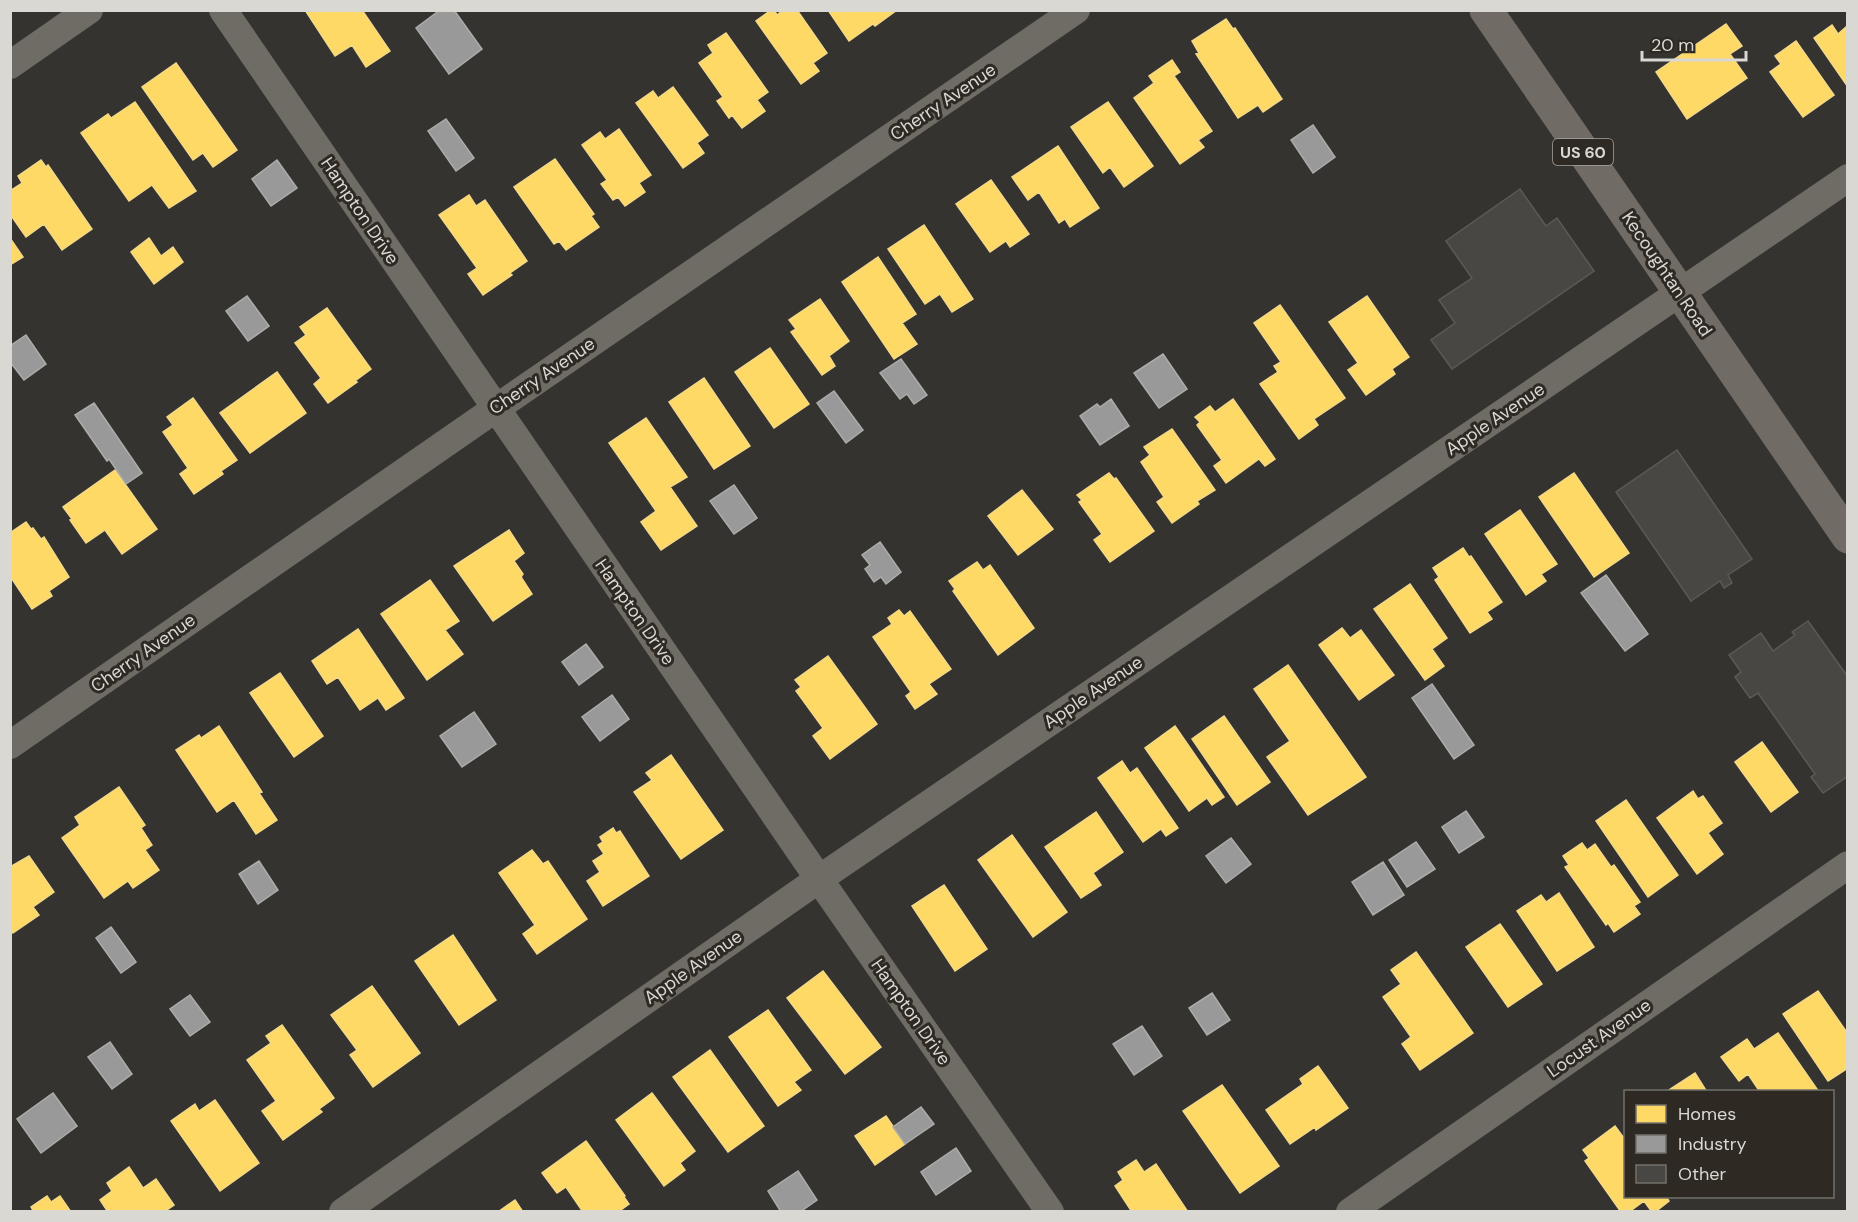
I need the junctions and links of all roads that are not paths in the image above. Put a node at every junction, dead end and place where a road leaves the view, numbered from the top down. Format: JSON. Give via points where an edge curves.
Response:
{"nodes":[{"id":1,"x":89,"y":10,"type":"edge"},
{"id":2,"x":223,"y":10,"type":"edge"},
{"id":3,"x":1076,"y":10,"type":"edge"},
{"id":4,"x":1486,"y":10,"type":"edge"},
{"id":5,"x":10,"y":65,"type":"edge"},
{"id":6,"x":1848,"y":178,"type":"edge"},
{"id":7,"x":1680,"y":293,"type":"junction"},
{"id":8,"x":495,"y":409,"type":"junction"},
{"id":9,"x":1848,"y":537,"type":"edge"},
{"id":10,"x":10,"y":745,"type":"edge"},
{"id":11,"x":1848,"y":865,"type":"edge"},
{"id":12,"x":819,"y":879,"type":"junction"},
{"id":13,"x":343,"y":1212,"type":"edge"},
{"id":14,"x":1050,"y":1212,"type":"edge"},
{"id":15,"x":1350,"y":1212,"type":"edge"}],
"edges":[{"from":1,"to":5,"type":"street"},
{"from":2,"to":8,"type":"street","name":"Hampton Drive"},
{"from":3,"to":8,"type":"street","name":"Cherry Avenue"},
{"from":4,"to":7,"type":"main road","name":"Kecoughtan Road","number":"US 60"},
{"from":6,"to":7,"type":"street","name":"Apple Avenue"},
{"from":7,"to":9,"type":"main road","name":"Kecoughtan Road","number":"US 60"},
{"from":7,"to":12,"type":"street","name":"Apple Avenue"},
{"from":8,"to":10,"type":"street","name":"Cherry Avenue"},
{"from":8,"to":12,"type":"street","name":"Hampton Drive"},
{"from":11,"to":15,"type":"street","name":"Locust Avenue"},
{"from":12,"to":13,"type":"street","name":"Apple Avenue"},
{"from":12,"to":14,"type":"street","name":"Hampton Drive"}]}
